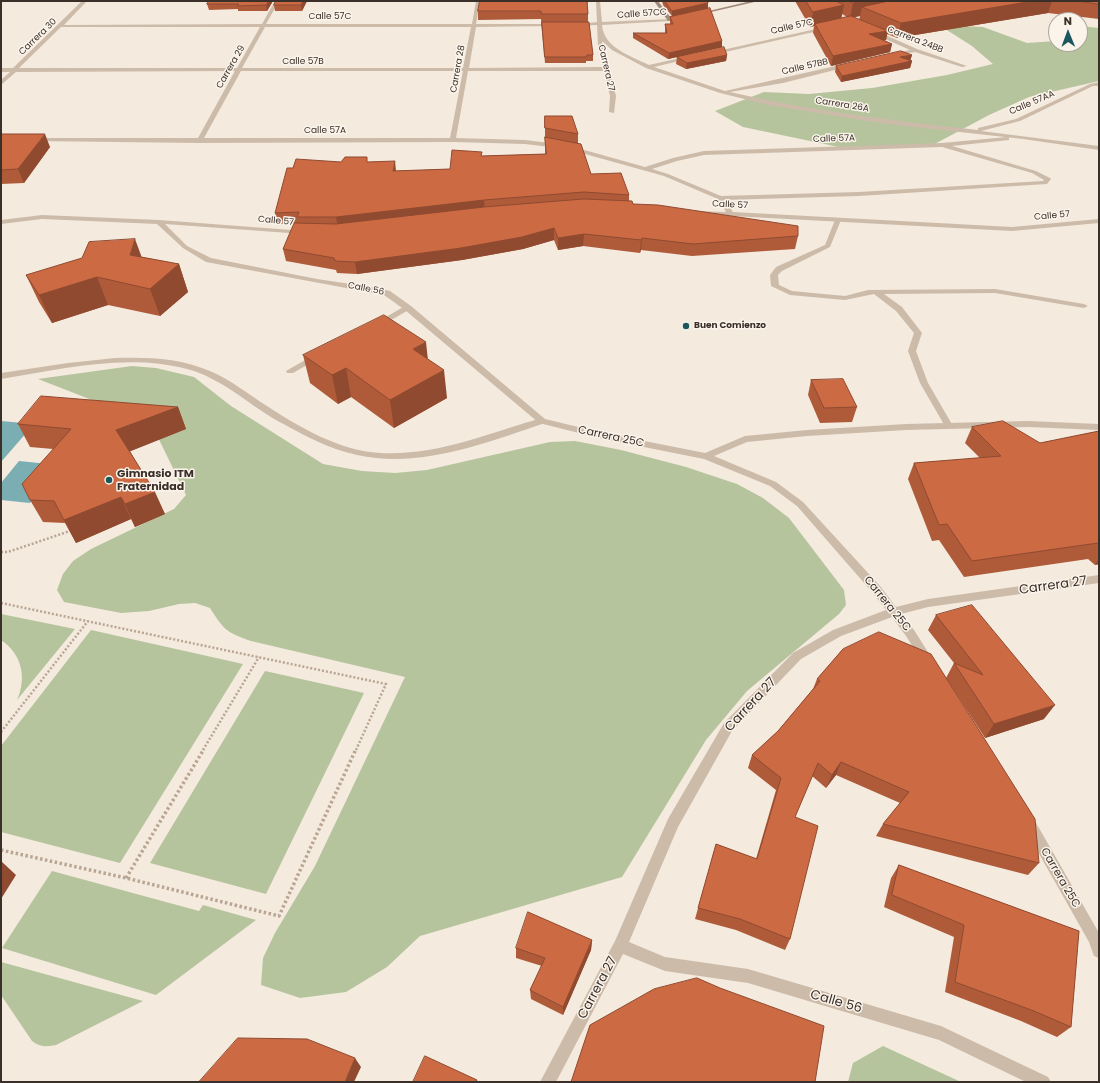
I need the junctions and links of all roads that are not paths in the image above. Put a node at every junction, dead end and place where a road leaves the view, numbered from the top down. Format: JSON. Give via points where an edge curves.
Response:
{"nodes":[{"id":1,"x":85,"y":1,"type":"edge"},
{"id":2,"x":277,"y":1,"type":"edge"},
{"id":3,"x":478,"y":1,"type":"edge"},
{"id":4,"x":598,"y":1,"type":"edge"},
{"id":5,"x":656,"y":1,"type":"edge"},
{"id":6,"x":757,"y":1,"type":"edge"},
{"id":7,"x":670,"y":20,"type":"junction"},
{"id":8,"x":264,"y":25,"type":"junction"},
{"id":9,"x":474,"y":25,"type":"junction"},
{"id":10,"x":560,"y":25,"type":"edge"},
{"id":11,"x":567,"y":25,"type":"edge"},
{"id":12,"x":61,"y":26,"type":"junction"},
{"id":13,"x":600,"y":28,"type":"junction"},
{"id":14,"x":827,"y":28,"type":"edge"},
{"id":15,"x":865,"y":28,"type":"edge"},
{"id":16,"x":915,"y":50,"type":"junction"},
{"id":17,"x":702,"y":55,"type":"edge"},
{"id":18,"x":694,"y":57,"type":"edge"},
{"id":19,"x":884,"y":57,"type":"edge"},
{"id":20,"x":853,"y":64,"type":"edge"},
{"id":21,"x":964,"y":66,"type":"dead end"},
{"id":22,"x":648,"y":68,"type":"junction"},
{"id":23,"x":16,"y":69,"type":"junction"},
{"id":24,"x":466,"y":69,"type":"junction"},
{"id":25,"x":606,"y":69,"type":"junction"},
{"id":26,"x":1,"y":70,"type":"edge"},
{"id":27,"x":237,"y":70,"type":"junction"},
{"id":28,"x":1,"y":84,"type":"edge"},
{"id":29,"x":1099,"y":84,"type":"edge"},
{"id":30,"x":722,"y":92,"type":"junction"},
{"id":31,"x":612,"y":112,"type":"dead end"},
{"id":32,"x":968,"y":131,"type":"junction"},
{"id":33,"x":1023,"y":137,"type":"junction"},
{"id":34,"x":25,"y":140,"type":"edge"},
{"id":35,"x":454,"y":140,"type":"junction"},
{"id":36,"x":199,"y":141,"type":"junction"},
{"id":37,"x":942,"y":145,"type":"junction"},
{"id":38,"x":1099,"y":148,"type":"edge"},
{"id":39,"x":646,"y":169,"type":"junction"},
{"id":40,"x":720,"y":198,"type":"junction"},
{"id":41,"x":684,"y":211,"type":"edge"},
{"id":42,"x":730,"y":214,"type":"junction"},
{"id":43,"x":838,"y":220,"type":"junction"},
{"id":44,"x":1099,"y":221,"type":"edge"},
{"id":45,"x":1,"y":222,"type":"edge"},
{"id":46,"x":159,"y":222,"type":"junction"},
{"id":47,"x":312,"y":233,"type":"edge"},
{"id":48,"x":876,"y":292,"type":"junction"},
{"id":49,"x":1084,"y":306,"type":"dead end"},
{"id":50,"x":408,"y":308,"type":"junction"},
{"id":51,"x":369,"y":329,"type":"edge"},
{"id":52,"x":323,"y":354,"type":"edge"},
{"id":53,"x":290,"y":371,"type":"dead end"},
{"id":54,"x":1,"y":376,"type":"edge"},
{"id":55,"x":542,"y":421,"type":"junction"},
{"id":56,"x":949,"y":426,"type":"junction"},
{"id":57,"x":1099,"y":427,"type":"edge"},
{"id":58,"x":706,"y":456,"type":"junction"},
{"id":59,"x":1099,"y":580,"type":"edge"},
{"id":60,"x":894,"y":612,"type":"junction"},
{"id":61,"x":934,"y":672,"type":"edge"},
{"id":62,"x":1025,"y":816,"type":"edge"},
{"id":63,"x":620,"y":946,"type":"junction"},
{"id":64,"x":1099,"y":951,"type":"edge"},
{"id":65,"x":548,"y":1082,"type":"edge"},
{"id":66,"x":1043,"y":1082,"type":"edge"}],
"edges":[{"from":1,"to":12,"type":"street","name":"Carrera 30"},
{"from":2,"to":8,"type":"street","name":"Carrera 29"},
{"from":3,"to":9,"type":"street","name":"Carrera 28"},
{"from":4,"to":13,"type":"street","name":"Carrera 27"},
{"from":5,"to":7,"type":"street"},
{"from":6,"to":7,"type":"street","name":"Calle 57CC"},
{"from":7,"to":13,"type":"street","name":"Calle 57CC"},
{"from":8,"to":9,"type":"street","name":"Calle 57C"},
{"from":8,"to":12,"type":"street","name":"Calle 57C"},
{"from":8,"to":27,"type":"street","name":"Carrera 29"},
{"from":9,"to":10,"type":"street","name":"Calle 57C"},
{"from":9,"to":24,"type":"street","name":"Carrera 28"},
{"from":11,"to":13,"type":"street"},
{"from":12,"to":23,"type":"street","name":"Carrera 30"},
{"from":13,"to":22,"type":"street","name":"Carrera 26A","via":[[605,41],[614,49]]},
{"from":13,"to":25,"type":"street","name":"Carrera 27","via":[[600,46]]},
{"from":14,"to":17,"type":"street","name":"Calle 57C"},
{"from":15,"to":16,"type":"street","name":"Carrera 24BB"},
{"from":16,"to":19,"type":"street"},
{"from":16,"to":21,"type":"street","name":"Carrera 24BB"},
{"from":18,"to":22,"type":"street"},
{"from":20,"to":30,"type":"street","name":"Calle 57BB"},
{"from":22,"to":30,"type":"street","name":"Carrera 26A"},
{"from":23,"to":26,"type":"street","name":"Calle 57B"},
{"from":23,"to":27,"type":"street","name":"Calle 57B"},
{"from":23,"to":28,"type":"street","name":"Carrera 30"},
{"from":24,"to":25,"type":"street","name":"Calle 57B"},
{"from":24,"to":27,"type":"street","name":"Calle 57B"},
{"from":24,"to":35,"type":"street","name":"Carrera 28"},
{"from":25,"to":31,"type":"street","name":"Carrera 27","via":[[613,96]]},
{"from":27,"to":36,"type":"street","name":"Carrera 29"},
{"from":29,"to":32,"type":"street","name":"Calle 57AA","via":[[1018,120]]},
{"from":30,"to":32,"type":"street","name":"Carrera 26A","via":[[887,122]]},
{"from":32,"to":33,"type":"street","name":"Carrera 26A"},
{"from":33,"to":37,"type":"street","name":"Calle 57A"},
{"from":33,"to":38,"type":"street","name":"Carrera 26A"},
{"from":34,"to":36,"type":"street","name":"Calle 57A"},
{"from":35,"to":36,"type":"street","name":"Calle 57A"},
{"from":35,"to":39,"type":"street","name":"Calle 57A","via":[[525,142],[558,146]]},
{"from":37,"to":39,"type":"street","name":"Calle 57A","via":[[704,153]]},
{"from":37,"to":40,"type":"street","name":"Calle 57","via":[[1034,172],[1048,179],[1045,183],[998,186]]},
{"from":39,"to":40,"type":"street","name":"Calle 57A"},
{"from":40,"to":42,"type":"street"},
{"from":41,"to":42,"type":"street","name":"Calle 57"},
{"from":42,"to":43,"type":"street","name":"Calle 57"},
{"from":43,"to":44,"type":"street","name":"Calle 57","via":[[1012,229]]},
{"from":43,"to":48,"type":"street","via":[[828,246],[779,269],[774,275],[775,286],[790,294],[845,298]]},
{"from":45,"to":46,"type":"street","name":"Calle 57","via":[[42,217]]},
{"from":46,"to":47,"type":"street","name":"Calle 57"},
{"from":46,"to":50,"type":"street","name":"Calle 56","via":[[185,247],[209,260],[377,290],[387,293]]},
{"from":48,"to":49,"type":"street","via":[[995,291]]},
{"from":48,"to":56,"type":"street","via":[[899,309],[918,333],[912,351],[924,383]]},
{"from":50,"to":51,"type":"street"},
{"from":50,"to":55,"type":"street","name":"Calle 56"},
{"from":52,"to":53,"type":"street"},
{"from":54,"to":55,"type":"street","via":[[102,362],[147,360],[180,365],[210,373],[281,419],[325,441],[357,452],[385,456],[416,455],[448,449]]},
{"from":55,"to":58,"type":"street","name":"Carrera 25C"},
{"from":56,"to":57,"type":"street","via":[[1028,424]]},
{"from":56,"to":58,"type":"street","via":[[814,432],[745,439]]},
{"from":58,"to":60,"type":"street","name":"Carrera 25C","via":[[773,484],[800,504],[876,588]]},
{"from":59,"to":60,"type":"street","name":"Carrera 27","via":[[928,603]]},
{"from":60,"to":61,"type":"street","name":"Carrera 25C"},
{"from":60,"to":63,"type":"street","name":"Carrera 27","via":[[837,633],[797,656],[728,726],[673,823]]},
{"from":62,"to":64,"type":"street","name":"Carrera 25C"},
{"from":63,"to":65,"type":"street","name":"Carrera 27"},
{"from":63,"to":66,"type":"street","name":"Calle 56","via":[[665,964],[748,976],[940,1033]]}]}
